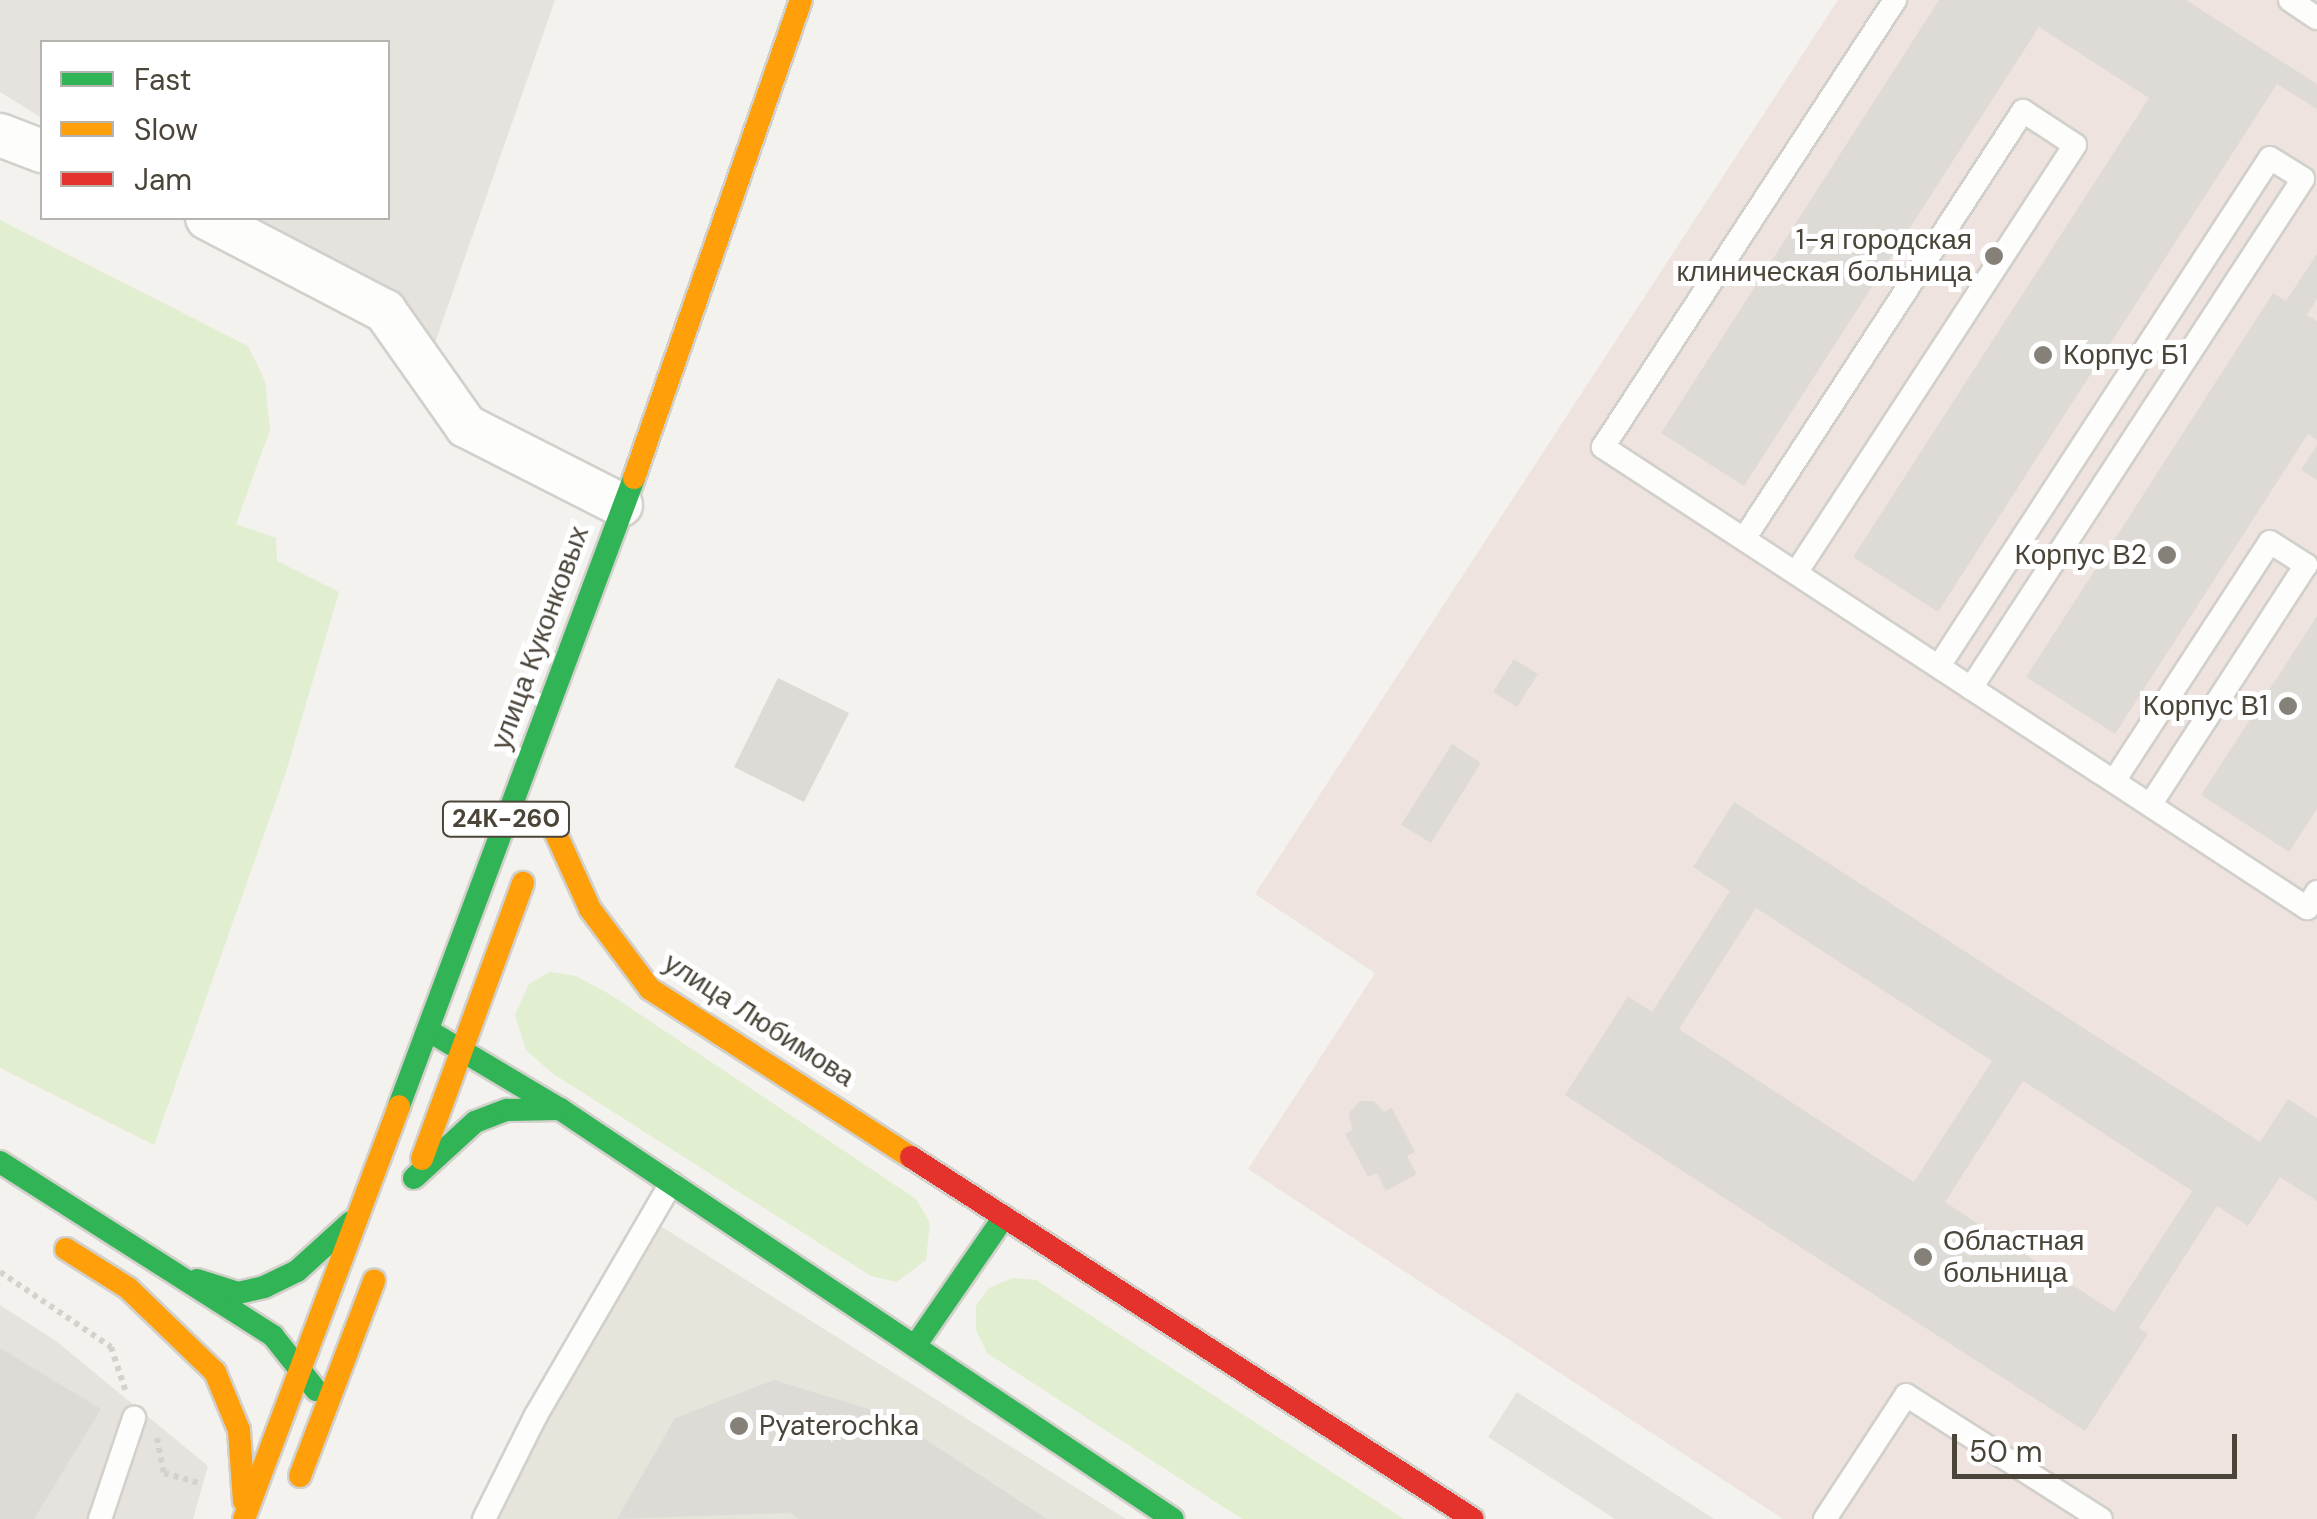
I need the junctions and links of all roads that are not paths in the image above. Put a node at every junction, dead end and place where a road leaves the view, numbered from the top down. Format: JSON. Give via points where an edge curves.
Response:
{"nodes":[{"id":1,"x":800,"y":0,"type":"edge"},
{"id":2,"x":821,"y":0,"type":"edge"},
{"id":3,"x":1895,"y":0,"type":"edge"},
{"id":4,"x":2290,"y":0,"type":"edge"},
{"id":5,"x":2317,"y":18,"type":"edge"},
{"id":6,"x":0,"y":135,"type":"edge"},
{"id":7,"x":781,"y":135,"type":"dead end"},
{"id":8,"x":40,"y":151,"type":"edge"},
{"id":9,"x":211,"y":220,"type":"edge"},
{"id":10,"x":621,"y":505,"type":"junction"},
{"id":11,"x":1744,"y":540,"type":"junction"},
{"id":12,"x":1796,"y":574,"type":"junction"},
{"id":13,"x":1939,"y":666,"type":"junction"},
{"id":14,"x":1971,"y":688,"type":"junction"},
{"id":15,"x":2114,"y":782,"type":"junction"},
{"id":16,"x":2150,"y":805,"type":"junction"},
{"id":17,"x":2317,"y":892,"type":"edge"},
{"id":18,"x":429,"y":1031,"type":"junction"},
{"id":19,"x":464,"y":1052,"type":"junction"},
{"id":20,"x":560,"y":1109,"type":"junction"},
{"id":21,"x":0,"y":1162,"type":"edge"},
{"id":22,"x":671,"y":1183,"type":"junction"},
{"id":23,"x":364,"y":1210,"type":"junction"},
{"id":24,"x":1004,"y":1216,"type":"junction"},
{"id":25,"x":45,"y":1236,"type":"dead end"},
{"id":26,"x":159,"y":1264,"type":"junction"},
{"id":27,"x":128,"y":1288,"type":"junction"},
{"id":28,"x":214,"y":1333,"type":"dead end"},
{"id":29,"x":915,"y":1346,"type":"junction"},
{"id":30,"x":256,"y":1355,"type":"dead end"},
{"id":31,"x":300,"y":1363,"type":"junction"},
{"id":32,"x":134,"y":1418,"type":"road end"},
{"id":33,"x":318,"y":1426,"type":"junction"},
{"id":34,"x":294,"y":1494,"type":"dead end"},
{"id":35,"x":100,"y":1519,"type":"edge"},
{"id":36,"x":244,"y":1519,"type":"edge"},
{"id":37,"x":484,"y":1519,"type":"edge"},
{"id":38,"x":1174,"y":1519,"type":"edge"},
{"id":39,"x":1473,"y":1519,"type":"edge"},
{"id":40,"x":1825,"y":1519,"type":"edge"},
{"id":41,"x":2101,"y":1519,"type":"edge"}],
"edges":[{"from":1,"to":10,"type":"main road","name":"улица Куконковых","number":"24К-260","via":[[708,280]]},
{"from":2,"to":7,"type":"main road"},
{"from":3,"to":11,"type":"lane","via":[[1603,447]]},
{"from":4,"to":5,"type":"lane"},
{"from":6,"to":8,"type":"street"},
{"from":9,"to":10,"type":"street","via":[[384,312],[466,426]]},
{"from":10,"to":18,"type":"main road","name":"улица Куконковых","number":"24К-260"},
{"from":11,"to":12,"type":"lane"},
{"from":11,"to":12,"type":"lane","via":[[2023,112],[2076,146]]},
{"from":12,"to":13,"type":"lane"},
{"from":13,"to":14,"type":"lane"},
{"from":13,"to":14,"type":"lane","via":[[2270,158],[2303,179]]},
{"from":14,"to":15,"type":"lane"},
{"from":15,"to":16,"type":"lane"},
{"from":15,"to":16,"type":"lane","via":[[2270,542],[2306,565]]},
{"from":16,"to":17,"type":"lane","via":[[2307,908]]},
{"from":18,"to":19,"type":"main road"},
{"from":18,"to":23,"type":"main road","name":"улица Куконковых","number":"24К-260"},
{"from":19,"to":20,"type":"main road"},
{"from":19,"to":20,"type":"main road","via":[[411,1186],[475,1122],[507,1110]]},
{"from":19,"to":24,"type":"main road","name":"улица Любимова","via":[[551,804],[590,909],[650,989]]},
{"from":20,"to":22,"type":"main road"},
{"from":21,"to":26,"type":"main road"},
{"from":22,"to":29,"type":"main road"},
{"from":22,"to":37,"type":"lane","via":[[534,1416]]},
{"from":23,"to":26,"type":"main road","via":[[297,1271],[264,1287],[238,1293]]},
{"from":23,"to":31,"type":"main road","name":"улица Куконковых","number":"24К-260"},
{"from":24,"to":29,"type":"main road"},
{"from":24,"to":39,"type":"main road","name":"улица Любимова"},
{"from":25,"to":27,"type":"main road"},
{"from":26,"to":31,"type":"main road","via":[[273,1336]]},
{"from":27,"to":28,"type":"main road"},
{"from":27,"to":36,"type":"main road","via":[[215,1372],[238,1430]]},
{"from":29,"to":38,"type":"main road"},
{"from":30,"to":31,"type":"main road"},
{"from":31,"to":33,"type":"main road","via":[[321,1398]]},
{"from":31,"to":33,"type":"main road","via":[[349,1324],[381,1264]]},
{"from":31,"to":36,"type":"main road","name":"улица Куконковых"},
{"from":32,"to":35,"type":"lane"},
{"from":33,"to":34,"type":"main road"},
{"from":40,"to":41,"type":"lane","via":[[1906,1395]]}]}
